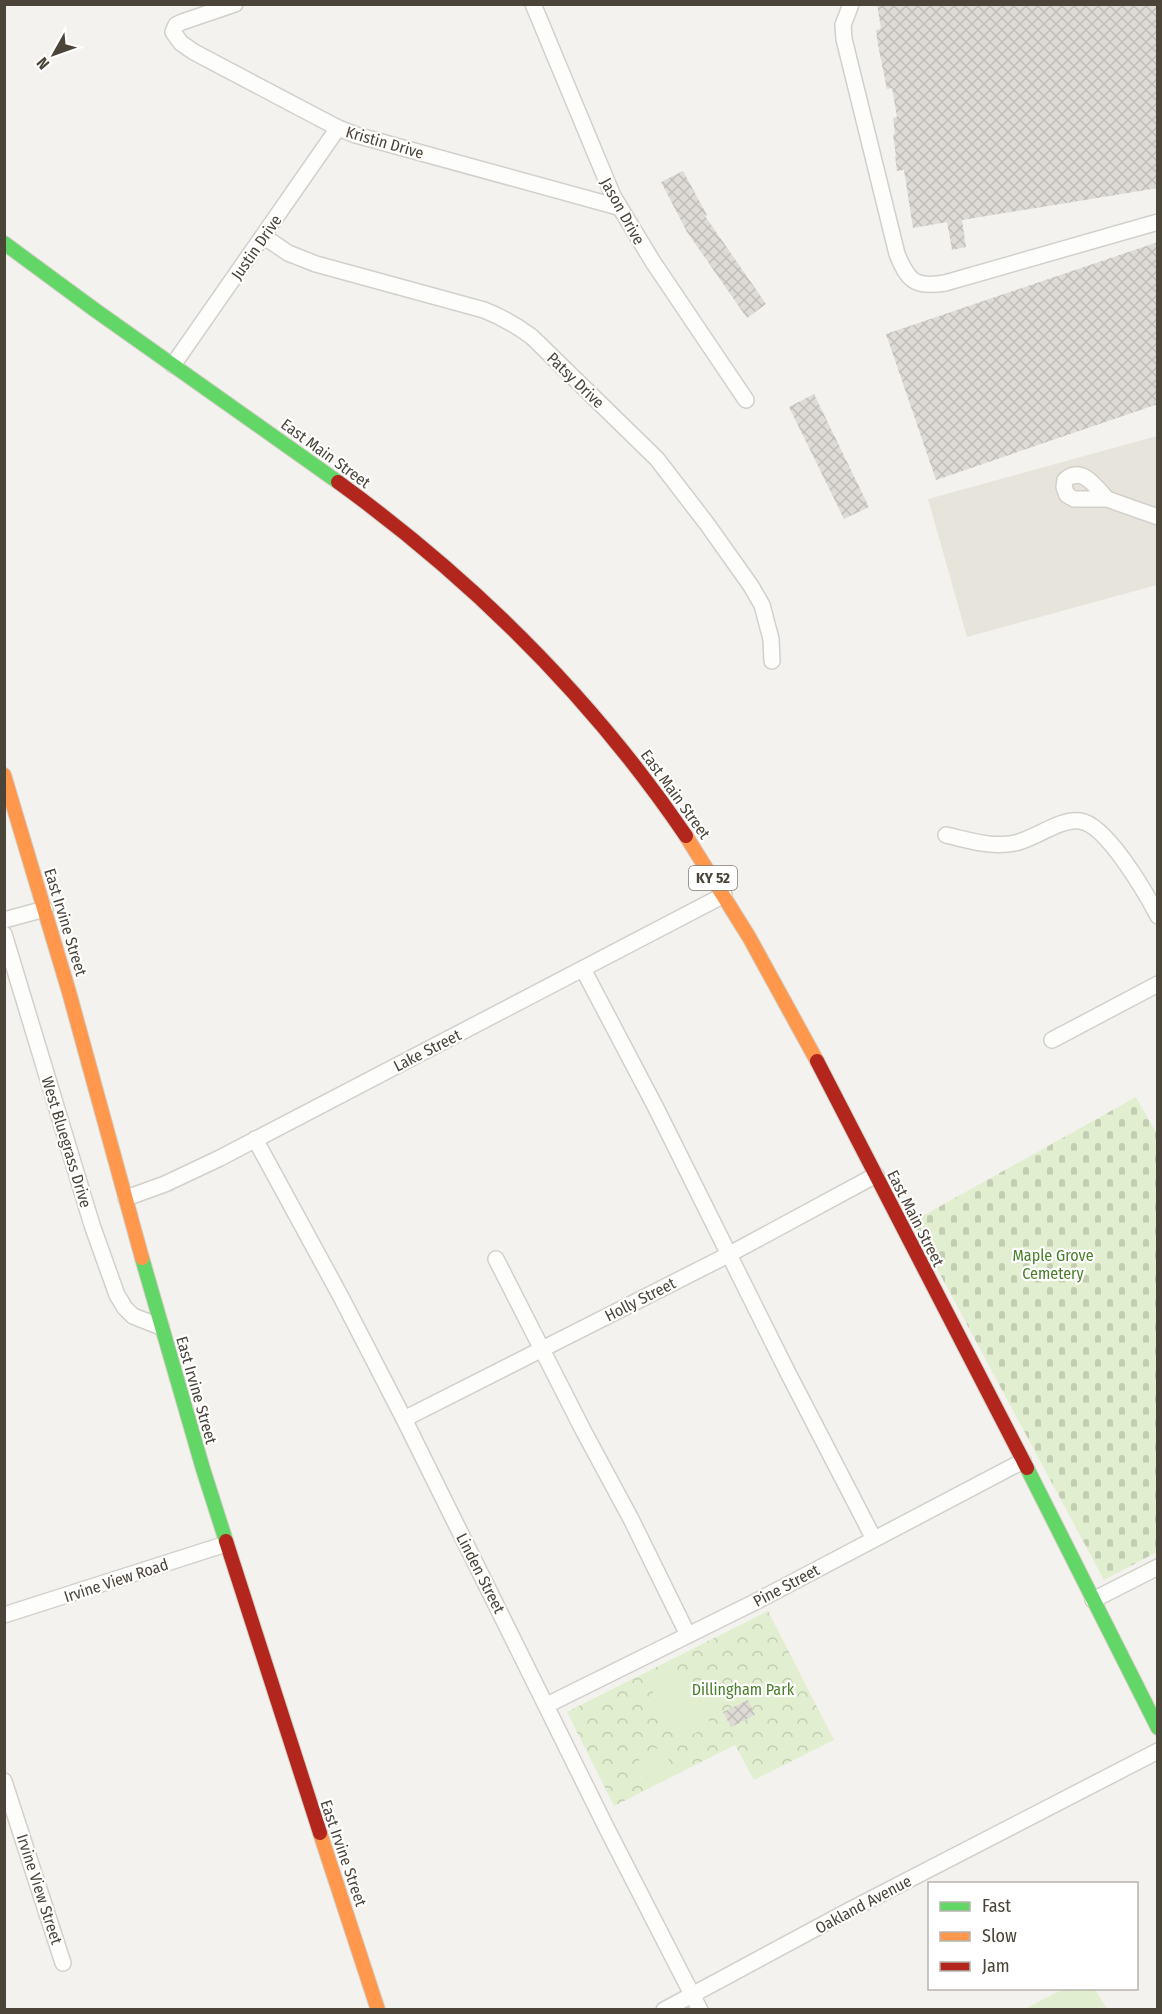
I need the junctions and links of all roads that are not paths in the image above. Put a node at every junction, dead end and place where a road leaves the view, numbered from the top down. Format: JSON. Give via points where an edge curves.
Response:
{"nodes":[{"id":1,"x":235,"y":4,"type":"edge"},
{"id":2,"x":533,"y":4,"type":"edge"},
{"id":3,"x":850,"y":4,"type":"edge"},
{"id":4,"x":338,"y":128,"type":"junction"},
{"id":5,"x":618,"y":207,"type":"junction"},
{"id":6,"x":1158,"y":222,"type":"edge"},
{"id":7,"x":263,"y":236,"type":"junction"},
{"id":8,"x":4,"y":243,"type":"edge"},
{"id":9,"x":173,"y":365,"type":"junction"},
{"id":10,"x":746,"y":400,"type":"dead end"},
{"id":11,"x":1107,"y":500,"type":"dead end"},
{"id":12,"x":1158,"y":517,"type":"edge"},
{"id":13,"x":772,"y":661,"type":"dead end"},
{"id":14,"x":4,"y":774,"type":"edge"},
{"id":15,"x":946,"y":835,"type":"dead end"},
{"id":16,"x":724,"y":895,"type":"junction"},
{"id":17,"x":45,"y":909,"type":"junction"},
{"id":18,"x":1158,"y":916,"type":"edge"},
{"id":19,"x":4,"y":920,"type":"edge"},
{"id":20,"x":4,"y":934,"type":"edge"},
{"id":21,"x":583,"y":969,"type":"junction"},
{"id":22,"x":1158,"y":984,"type":"edge"},
{"id":23,"x":1052,"y":1040,"type":"dead end"},
{"id":24,"x":255,"y":1140,"type":"junction"},
{"id":25,"x":876,"y":1175,"type":"junction"},
{"id":26,"x":126,"y":1198,"type":"junction"},
{"id":27,"x":728,"y":1255,"type":"junction"},
{"id":28,"x":496,"y":1259,"type":"dead end"},
{"id":29,"x":161,"y":1327,"type":"junction"},
{"id":30,"x":542,"y":1348,"type":"junction"},
{"id":31,"x":404,"y":1419,"type":"junction"},
{"id":32,"x":1023,"y":1461,"type":"junction"},
{"id":33,"x":874,"y":1539,"type":"junction"},
{"id":34,"x":226,"y":1544,"type":"junction"},
{"id":35,"x":1158,"y":1567,"type":"edge"},
{"id":36,"x":1094,"y":1600,"type":"junction"},
{"id":37,"x":4,"y":1615,"type":"edge"},
{"id":38,"x":688,"y":1635,"type":"junction"},
{"id":39,"x":547,"y":1705,"type":"junction"},
{"id":40,"x":1158,"y":1728,"type":"edge"},
{"id":41,"x":1158,"y":1751,"type":"edge"},
{"id":42,"x":4,"y":1781,"type":"edge"},
{"id":43,"x":63,"y":1963,"type":"dead end"},
{"id":44,"x":692,"y":1995,"type":"junction"},
{"id":45,"x":378,"y":2010,"type":"edge"},
{"id":46,"x":664,"y":2010,"type":"edge"},
{"id":47,"x":700,"y":2010,"type":"edge"}],
"edges":[{"from":1,"to":4,"type":"street","name":"Kristin Drive","via":[[182,21],[173,32],[181,44],[194,52]]},
{"from":2,"to":5,"type":"street","name":"Jason Drive"},
{"from":3,"to":6,"type":"street","via":[[843,39],[897,254],[911,280],[931,285],[945,283]]},
{"from":4,"to":5,"type":"street","name":"Kristin Drive"},
{"from":4,"to":7,"type":"street","name":"Justin Drive"},
{"from":5,"to":10,"type":"street","name":"Jason Drive"},
{"from":7,"to":9,"type":"street","name":"Justin Drive"},
{"from":7,"to":13,"type":"street","name":"Patsy Drive","via":[[288,253],[316,264],[492,313],[532,338],[657,459],[707,524],[762,605],[770,631]]},
{"from":8,"to":9,"type":"main road","name":"East Main Street","number":"KY 52"},
{"from":9,"to":16,"type":"main road","name":"East Main Street","number":"KY 52","via":[[376,509],[446,566],[511,627],[581,701],[644,777]]},
{"from":11,"to":12,"type":"street"},
{"from":14,"to":17,"type":"main road","name":"East Irvine Street"},
{"from":15,"to":18,"type":"street","via":[[1015,843],[1077,820],[1087,822],[1130,869]]},
{"from":16,"to":21,"type":"street","name":"Lake Street"},
{"from":16,"to":25,"type":"main road","name":"East Main Street","number":"KY 52"},
{"from":17,"to":19,"type":"street"},
{"from":17,"to":26,"type":"main road","name":"East Irvine Street"},
{"from":20,"to":29,"type":"street","name":"West Bluegrass Drive","via":[[117,1295],[133,1316]]},
{"from":21,"to":24,"type":"street","name":"Lake Street"},
{"from":21,"to":27,"type":"street"},
{"from":22,"to":23,"type":"street"},
{"from":24,"to":26,"type":"street","name":"Lake Street","via":[[165,1184]]},
{"from":24,"to":31,"type":"street","name":"Linden Street"},
{"from":25,"to":27,"type":"street","name":"Holly Street"},
{"from":25,"to":32,"type":"main road","name":"East Main Street","number":"KY 52"},
{"from":26,"to":29,"type":"main road","name":"East Irvine Street"},
{"from":27,"to":30,"type":"street","name":"Holly Street"},
{"from":27,"to":33,"type":"street"},
{"from":28,"to":30,"type":"street"},
{"from":29,"to":34,"type":"main road","name":"East Irvine Street"},
{"from":30,"to":31,"type":"street","name":"Holly Street"},
{"from":30,"to":38,"type":"street"},
{"from":31,"to":39,"type":"street","name":"Linden Street"},
{"from":32,"to":33,"type":"street","name":"Pine Street"},
{"from":32,"to":36,"type":"main road","name":"East Main Street","number":"KY 52"},
{"from":33,"to":38,"type":"street","name":"Pine Street"},
{"from":34,"to":37,"type":"street","name":"Irvine View Road"},
{"from":34,"to":45,"type":"main road","name":"East Irvine Street"},
{"from":35,"to":36,"type":"street"},
{"from":36,"to":40,"type":"main road","name":"East Main Street","number":"KY 52"},
{"from":38,"to":39,"type":"street","name":"Pine Street"},
{"from":39,"to":44,"type":"street","name":"Linden Street"},
{"from":41,"to":44,"type":"street","name":"Oakland Avenue"},
{"from":42,"to":43,"type":"street","name":"Irvine View Street"},
{"from":44,"to":46,"type":"street","name":"Oakland Avenue"},
{"from":44,"to":47,"type":"street","name":"Linden Street"}]}
